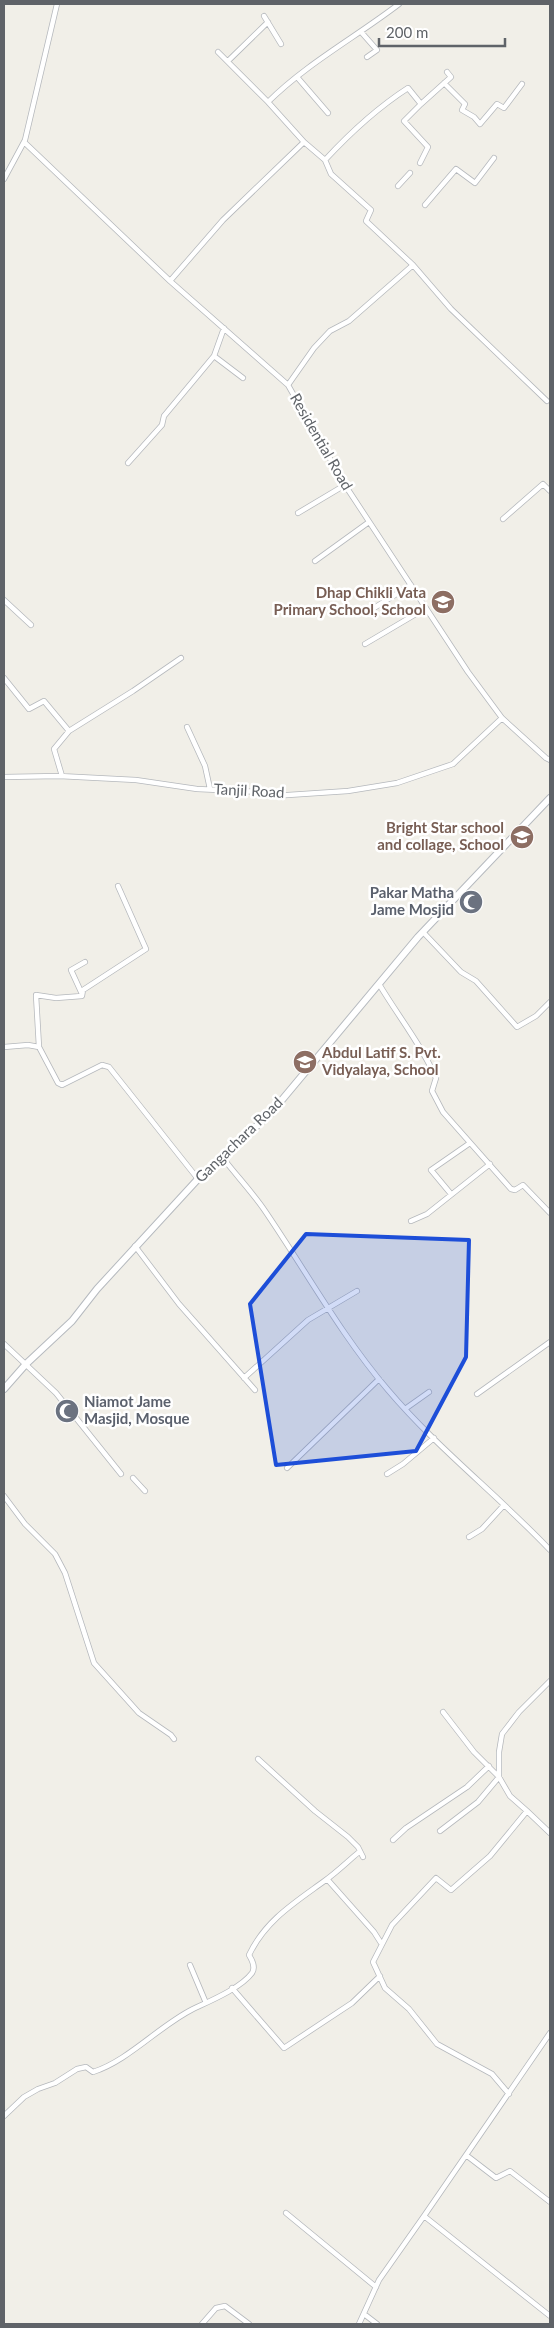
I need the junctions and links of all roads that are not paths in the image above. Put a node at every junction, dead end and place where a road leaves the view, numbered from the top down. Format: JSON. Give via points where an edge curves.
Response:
{"nodes":[{"id":1,"x":57,"y":4,"type":"edge"},
{"id":2,"x":399,"y":4,"type":"edge"},
{"id":3,"x":264,"y":16,"type":"dead end"},
{"id":4,"x":268,"y":22,"type":"junction"},
{"id":5,"x":362,"y":33,"type":"junction"},
{"id":6,"x":281,"y":44,"type":"dead end"},
{"id":7,"x":218,"y":52,"type":"dead end"},
{"id":8,"x":367,"y":57,"type":"dead end"},
{"id":9,"x":228,"y":62,"type":"junction"},
{"id":10,"x":447,"y":72,"type":"dead end"},
{"id":11,"x":297,"y":77,"type":"junction"},
{"id":12,"x":444,"y":83,"type":"junction"},
{"id":13,"x":522,"y":84,"type":"dead end"},
{"id":14,"x":268,"y":102,"type":"junction"},
{"id":15,"x":421,"y":104,"type":"junction"},
{"id":16,"x":328,"y":113,"type":"dead end"},
{"id":17,"x":24,"y":142,"type":"junction"},
{"id":18,"x":304,"y":142,"type":"junction"},
{"id":19,"x":494,"y":158,"type":"dead end"},
{"id":20,"x":325,"y":160,"type":"junction"},
{"id":21,"x":420,"y":163,"type":"dead end"},
{"id":22,"x":410,"y":173,"type":"dead end"},
{"id":23,"x":4,"y":179,"type":"edge"},
{"id":24,"x":398,"y":186,"type":"dead end"},
{"id":25,"x":425,"y":205,"type":"dead end"},
{"id":26,"x":413,"y":265,"type":"junction"},
{"id":27,"x":170,"y":282,"type":"junction"},
{"id":28,"x":224,"y":328,"type":"junction"},
{"id":29,"x":214,"y":356,"type":"junction"},
{"id":30,"x":243,"y":378,"type":"dead end"},
{"id":31,"x":288,"y":385,"type":"junction"},
{"id":32,"x":547,"y":401,"type":"dead end"},
{"id":33,"x":128,"y":463,"type":"dead end"},
{"id":34,"x":345,"y":485,"type":"junction"},
{"id":35,"x":550,"y":491,"type":"edge"},
{"id":36,"x":298,"y":513,"type":"dead end"},
{"id":37,"x":503,"y":519,"type":"dead end"},
{"id":38,"x":369,"y":522,"type":"junction"},
{"id":39,"x":315,"y":560,"type":"dead end"},
{"id":40,"x":411,"y":585,"type":"junction"},
{"id":41,"x":4,"y":600,"type":"edge"},
{"id":42,"x":374,"y":608,"type":"dead end"},
{"id":43,"x":426,"y":608,"type":"junction"},
{"id":44,"x":31,"y":625,"type":"dead end"},
{"id":45,"x":365,"y":644,"type":"dead end"},
{"id":46,"x":181,"y":658,"type":"dead end"},
{"id":47,"x":4,"y":678,"type":"edge"},
{"id":48,"x":502,"y":718,"type":"junction"},
{"id":49,"x":187,"y":727,"type":"dead end"},
{"id":50,"x":69,"y":731,"type":"junction"},
{"id":51,"x":550,"y":760,"type":"edge"},
{"id":52,"x":62,"y":776,"type":"junction"},
{"id":53,"x":4,"y":777,"type":"edge"},
{"id":54,"x":210,"y":789,"type":"junction"},
{"id":55,"x":550,"y":798,"type":"edge"},
{"id":56,"x":118,"y":886,"type":"dead end"},
{"id":57,"x":423,"y":932,"type":"junction"},
{"id":58,"x":85,"y":962,"type":"dead end"},
{"id":59,"x":379,"y":984,"type":"junction"},
{"id":60,"x":82,"y":995,"type":"junction"},
{"id":61,"x":550,"y":1002,"type":"edge"},
{"id":62,"x":4,"y":1047,"type":"edge"},
{"id":63,"x":39,"y":1047,"type":"junction"},
{"id":64,"x":470,"y":1143,"type":"junction"},
{"id":65,"x":223,"y":1158,"type":"junction"},
{"id":66,"x":490,"y":1164,"type":"junction"},
{"id":67,"x":198,"y":1179,"type":"junction"},
{"id":68,"x":451,"y":1194,"type":"junction"},
{"id":69,"x":550,"y":1213,"type":"edge"},
{"id":70,"x":411,"y":1221,"type":"dead end"},
{"id":71,"x":135,"y":1246,"type":"junction"},
{"id":72,"x":357,"y":1291,"type":"dead end"},
{"id":73,"x":328,"y":1308,"type":"junction"},
{"id":74,"x":550,"y":1342,"type":"edge"},
{"id":75,"x":4,"y":1344,"type":"edge"},
{"id":76,"x":26,"y":1364,"type":"junction"},
{"id":77,"x":244,"y":1378,"type":"junction"},
{"id":78,"x":379,"y":1379,"type":"junction"},
{"id":79,"x":4,"y":1389,"type":"edge"},
{"id":80,"x":255,"y":1390,"type":"dead end"},
{"id":81,"x":430,"y":1392,"type":"dead end"},
{"id":82,"x":477,"y":1394,"type":"dead end"},
{"id":83,"x":406,"y":1409,"type":"junction"},
{"id":84,"x":434,"y":1438,"type":"junction"},
{"id":85,"x":287,"y":1468,"type":"dead end"},
{"id":86,"x":121,"y":1474,"type":"dead end"},
{"id":87,"x":387,"y":1474,"type":"dead end"},
{"id":88,"x":133,"y":1478,"type":"dead end"},
{"id":89,"x":145,"y":1491,"type":"dead end"},
{"id":90,"x":4,"y":1496,"type":"edge"},
{"id":91,"x":504,"y":1505,"type":"junction"},
{"id":92,"x":469,"y":1537,"type":"dead end"},
{"id":93,"x":550,"y":1550,"type":"edge"},
{"id":94,"x":550,"y":1681,"type":"edge"},
{"id":95,"x":443,"y":1712,"type":"dead end"},
{"id":96,"x":174,"y":1739,"type":"dead end"},
{"id":97,"x":258,"y":1759,"type":"dead end"},
{"id":98,"x":489,"y":1766,"type":"junction"},
{"id":99,"x":527,"y":1811,"type":"junction"},
{"id":100,"x":440,"y":1831,"type":"dead end"},
{"id":101,"x":550,"y":1832,"type":"edge"},
{"id":102,"x":393,"y":1840,"type":"dead end"},
{"id":103,"x":359,"y":1852,"type":"junction"},
{"id":104,"x":363,"y":1857,"type":"dead end"},
{"id":105,"x":327,"y":1879,"type":"junction"},
{"id":106,"x":381,"y":1943,"type":"junction"},
{"id":107,"x":190,"y":1965,"type":"dead end"},
{"id":108,"x":380,"y":1976,"type":"junction"},
{"id":109,"x":232,"y":1988,"type":"junction"},
{"id":110,"x":206,"y":2003,"type":"junction"},
{"id":111,"x":550,"y":2034,"type":"edge"},
{"id":112,"x":509,"y":2094,"type":"junction"},
{"id":113,"x":4,"y":2116,"type":"edge"},
{"id":114,"x":466,"y":2155,"type":"junction"},
{"id":115,"x":550,"y":2202,"type":"edge"},
{"id":116,"x":286,"y":2213,"type":"dead end"},
{"id":117,"x":424,"y":2216,"type":"junction"},
{"id":118,"x":376,"y":2287,"type":"junction"},
{"id":119,"x":364,"y":2314,"type":"junction"},
{"id":120,"x":550,"y":2316,"type":"edge"},
{"id":121,"x":202,"y":2324,"type":"edge"},
{"id":122,"x":249,"y":2324,"type":"edge"},
{"id":123,"x":359,"y":2324,"type":"edge"},
{"id":124,"x":378,"y":2324,"type":"edge"}],
"edges":[{"from":1,"to":17,"type":"street"},
{"from":2,"to":5,"type":"street"},
{"from":3,"to":4,"type":"street"},
{"from":4,"to":6,"type":"street"},
{"from":4,"to":9,"type":"street"},
{"from":5,"to":8,"type":"street","via":[[376,50]]},
{"from":5,"to":11,"type":"street"},
{"from":7,"to":9,"type":"street"},
{"from":9,"to":14,"type":"street"},
{"from":10,"to":12,"type":"street","via":[[451,77]]},
{"from":11,"to":14,"type":"street"},
{"from":11,"to":16,"type":"street"},
{"from":12,"to":13,"type":"street","via":[[465,104],[462,110],[480,124],[497,104],[504,108]]},
{"from":12,"to":15,"type":"street"},
{"from":14,"to":18,"type":"street"},
{"from":15,"to":20,"type":"street","via":[[408,88],[352,131]]},
{"from":15,"to":21,"type":"street","via":[[404,121],[428,147]]},
{"from":17,"to":23,"type":"street"},
{"from":17,"to":27,"type":"street","name":"Residential Road"},
{"from":18,"to":20,"type":"street"},
{"from":18,"to":27,"type":"street","via":[[223,220]]},
{"from":19,"to":25,"type":"street","via":[[475,184],[456,169]]},
{"from":20,"to":26,"type":"street","via":[[331,174],[371,210],[366,221]]},
{"from":22,"to":24,"type":"street"},
{"from":26,"to":31,"type":"street","via":[[349,321],[330,331]]},
{"from":26,"to":32,"type":"street","via":[[451,309]]},
{"from":27,"to":28,"type":"street","name":"Residential Road"},
{"from":28,"to":29,"type":"street"},
{"from":28,"to":31,"type":"street","name":"Residential Road"},
{"from":29,"to":30,"type":"street"},
{"from":29,"to":33,"type":"street","via":[[164,416],[162,425]]},
{"from":31,"to":34,"type":"street","name":"Residential Road"},
{"from":34,"to":36,"type":"street"},
{"from":34,"to":38,"type":"street","name":"Residential Road"},
{"from":35,"to":37,"type":"street","via":[[543,484]]},
{"from":38,"to":39,"type":"street"},
{"from":38,"to":40,"type":"street","name":"Residential Road"},
{"from":40,"to":42,"type":"street"},
{"from":40,"to":43,"type":"street","name":"Residential Road"},
{"from":41,"to":44,"type":"street"},
{"from":43,"to":45,"type":"street"},
{"from":43,"to":48,"type":"street","name":"Residential Road"},
{"from":46,"to":50,"type":"street"},
{"from":47,"to":50,"type":"street","via":[[29,709],[44,701]]},
{"from":48,"to":51,"type":"street","name":"Residential Road"},
{"from":48,"to":54,"type":"street","name":"Tanjil Road","via":[[453,764],[397,783],[348,791],[273,796],[261,792]]},
{"from":49,"to":54,"type":"street","via":[[205,766]]},
{"from":50,"to":52,"type":"street","via":[[54,749]]},
{"from":52,"to":53,"type":"street","name":"Tanjil Road"},
{"from":52,"to":54,"type":"street","name":"Tanjil Road"},
{"from":55,"to":57,"type":"main road","name":"Gangachara Road"},
{"from":56,"to":60,"type":"street","via":[[146,949],[83,990]]},
{"from":57,"to":59,"type":"main road","name":"Gangachara Road"},
{"from":57,"to":61,"type":"street","via":[[461,972],[476,981],[517,1027],[536,1016]]},
{"from":58,"to":60,"type":"street","via":[[71,970]]},
{"from":59,"to":64,"type":"street","via":[[425,1052],[436,1078],[432,1091],[443,1112]]},
{"from":59,"to":65,"type":"main road","name":"Gangachara Road","via":[[271,1113]]},
{"from":60,"to":63,"type":"street","via":[[56,998],[36,995]]},
{"from":62,"to":63,"type":"street"},
{"from":63,"to":67,"type":"street","via":[[62,1085],[102,1065],[109,1067]]},
{"from":64,"to":66,"type":"street"},
{"from":64,"to":68,"type":"street","via":[[431,1170]]},
{"from":65,"to":67,"type":"main road","name":"Gangachara Road"},
{"from":65,"to":73,"type":"street","via":[[262,1206]]},
{"from":66,"to":68,"type":"street"},
{"from":66,"to":69,"type":"street","via":[[513,1190],[523,1186]]},
{"from":67,"to":71,"type":"main road","name":"Gangachara Road"},
{"from":68,"to":70,"type":"street","via":[[426,1214]]},
{"from":71,"to":76,"type":"main road","name":"Gangachara Road","via":[[72,1321]]},
{"from":71,"to":77,"type":"street","via":[[179,1304]]},
{"from":72,"to":73,"type":"street"},
{"from":73,"to":77,"type":"street","via":[[294,1331]]},
{"from":73,"to":78,"type":"street"},
{"from":74,"to":82,"type":"street"},
{"from":75,"to":76,"type":"street"},
{"from":76,"to":79,"type":"main road","name":"Gangachara Road"},
{"from":76,"to":86,"type":"street","via":[[56,1393]]},
{"from":77,"to":80,"type":"street"},
{"from":78,"to":83,"type":"street"},
{"from":78,"to":85,"type":"street"},
{"from":81,"to":83,"type":"street"},
{"from":83,"to":84,"type":"street"},
{"from":84,"to":87,"type":"street"},
{"from":84,"to":91,"type":"street"},
{"from":88,"to":89,"type":"street"},
{"from":90,"to":96,"type":"street","via":[[25,1524],[55,1554],[65,1573],[94,1663],[139,1713]]},
{"from":91,"to":92,"type":"street","via":[[482,1529]]},
{"from":91,"to":93,"type":"street"},
{"from":94,"to":99,"type":"street","via":[[502,1734],[499,1777],[510,1796]]},
{"from":95,"to":98,"type":"street"},
{"from":97,"to":103,"type":"street","via":[[315,1812],[348,1837]]},
{"from":98,"to":100,"type":"street","via":[[499,1777],[478,1802]]},
{"from":98,"to":102,"type":"street","via":[[467,1787]]},
{"from":99,"to":101,"type":"street"},
{"from":99,"to":106,"type":"street","via":[[490,1856],[451,1890],[436,1878],[392,1925]]},
{"from":103,"to":104,"type":"street"},
{"from":103,"to":105,"type":"street"},
{"from":105,"to":106,"type":"street"},
{"from":105,"to":109,"type":"street","via":[[279,1914],[249,1954],[254,1966],[252,1972]]},
{"from":106,"to":108,"type":"street","via":[[373,1962]]},
{"from":107,"to":110,"type":"street"},
{"from":108,"to":109,"type":"street","via":[[352,2003],[284,2048]]},
{"from":108,"to":112,"type":"street","via":[[385,1988],[409,2009],[437,2044],[492,2074]]},
{"from":109,"to":110,"type":"street"},
{"from":110,"to":113,"type":"street","via":[[155,2032],[106,2068],[93,2072],[86,2067],[77,2069],[24,2097]]},
{"from":111,"to":112,"type":"street"},
{"from":112,"to":114,"type":"street"},
{"from":114,"to":115,"type":"street","via":[[496,2178],[510,2172]]},
{"from":114,"to":117,"type":"street"},
{"from":116,"to":118,"type":"street"},
{"from":117,"to":118,"type":"street"},
{"from":117,"to":120,"type":"street"},
{"from":118,"to":119,"type":"street"},
{"from":119,"to":123,"type":"street"},
{"from":119,"to":124,"type":"street"},
{"from":121,"to":122,"type":"street","via":[[216,2308],[225,2306]]}]}
